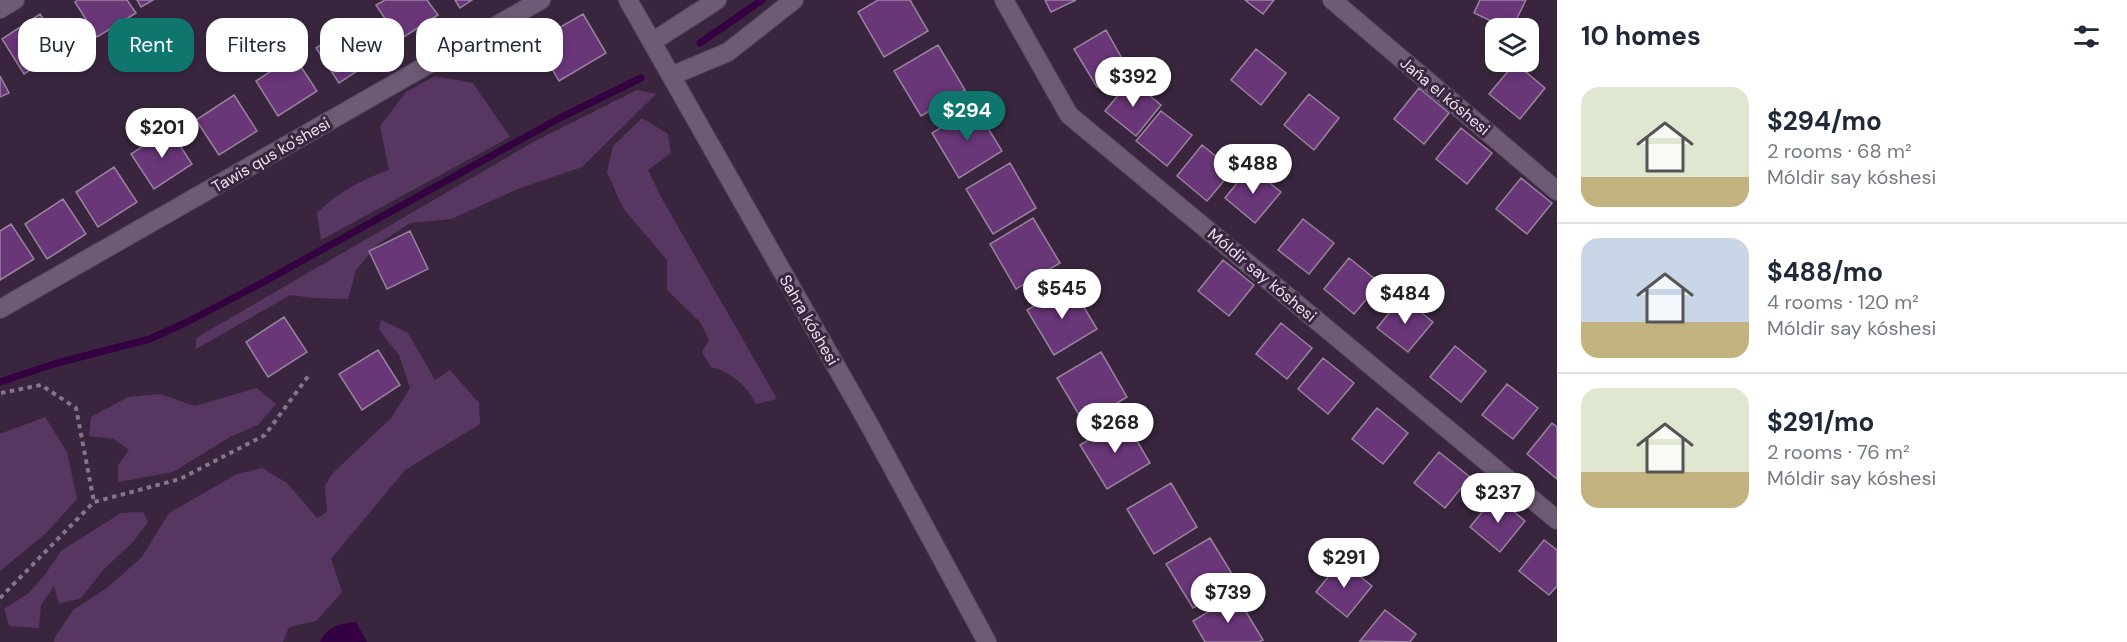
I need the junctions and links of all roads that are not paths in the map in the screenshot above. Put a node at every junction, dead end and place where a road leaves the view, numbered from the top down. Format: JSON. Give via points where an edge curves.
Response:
{"nodes":[{"id":1,"x":15,"y":0,"type":"edge"},
{"id":2,"x":541,"y":0,"type":"edge"},
{"id":3,"x":628,"y":0,"type":"edge"},
{"id":4,"x":717,"y":0,"type":"edge"},
{"id":5,"x":794,"y":0,"type":"edge"},
{"id":6,"x":1004,"y":0,"type":"edge"},
{"id":7,"x":1332,"y":0,"type":"edge"},
{"id":8,"x":0,"y":9,"type":"edge"},
{"id":9,"x":652,"y":42,"type":"junction"},
{"id":10,"x":671,"y":76,"type":"junction"},
{"id":11,"x":1557,"y":191,"type":"edge"},
{"id":12,"x":0,"y":309,"type":"edge"},
{"id":13,"x":1557,"y":520,"type":"edge"},
{"id":14,"x":987,"y":642,"type":"edge"}],
"edges":[{"from":1,"to":8,"type":"street"},
{"from":2,"to":12,"type":"street","name":"Tawis qus ko'shesi"},
{"from":3,"to":9,"type":"street","name":"Sahra kóshesi"},
{"from":4,"to":9,"type":"street"},
{"from":5,"to":10,"type":"street","via":[[728,52]]},
{"from":6,"to":13,"type":"street","name":"Móldir say kóshesi","via":[[1069,115]]},
{"from":7,"to":11,"type":"street","name":"Jańa el kóshesi"},
{"from":9,"to":10,"type":"street","name":"Sahra kóshesi"},
{"from":10,"to":14,"type":"street","name":"Sahra kóshesi","via":[[870,426]]}]}
